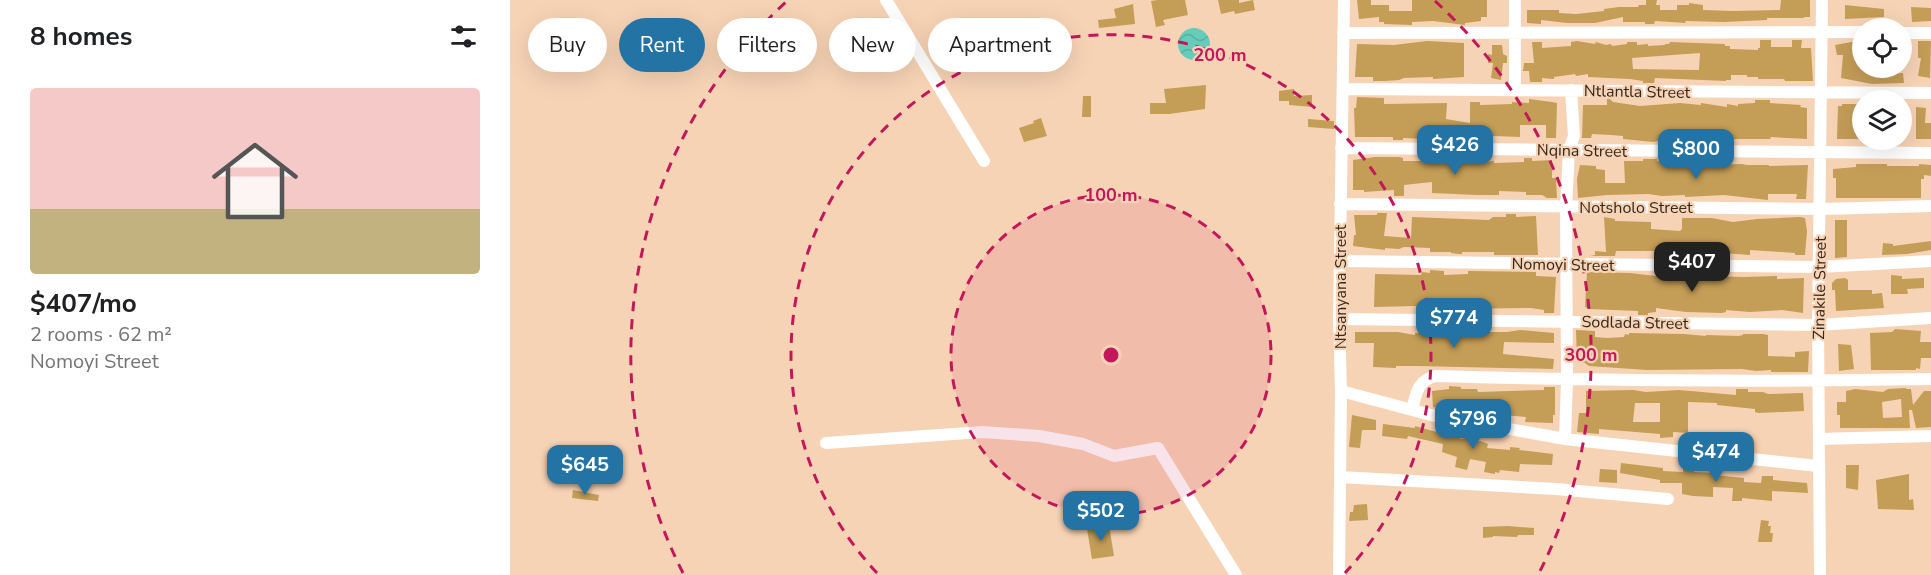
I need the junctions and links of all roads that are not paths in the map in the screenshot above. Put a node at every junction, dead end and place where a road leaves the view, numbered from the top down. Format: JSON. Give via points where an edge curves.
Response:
{"nodes":[{"id":1,"x":886,"y":0,"type":"edge"},
{"id":2,"x":1344,"y":0,"type":"edge"},
{"id":3,"x":1515,"y":0,"type":"edge"},
{"id":4,"x":1822,"y":0,"type":"edge"},
{"id":5,"x":1515,"y":32,"type":"junction"},
{"id":6,"x":1822,"y":32,"type":"junction"},
{"id":7,"x":1852,"y":32,"type":"edge"},
{"id":8,"x":1343,"y":33,"type":"junction"},
{"id":9,"x":1912,"y":33,"type":"edge"},
{"id":10,"x":1931,"y":33,"type":"edge"},
{"id":11,"x":1343,"y":88,"type":"junction"},
{"id":12,"x":1515,"y":89,"type":"junction"},
{"id":13,"x":1571,"y":90,"type":"junction"},
{"id":14,"x":1821,"y":93,"type":"junction"},
{"id":15,"x":1931,"y":93,"type":"edge"},
{"id":16,"x":1341,"y":148,"type":"junction"},
{"id":17,"x":1569,"y":150,"type":"junction"},
{"id":18,"x":1821,"y":153,"type":"junction"},
{"id":19,"x":1931,"y":153,"type":"edge"},
{"id":20,"x":984,"y":161,"type":"dead end"},
{"id":21,"x":1340,"y":204,"type":"junction"},
{"id":22,"x":1931,"y":206,"type":"edge"},
{"id":23,"x":1566,"y":207,"type":"junction"},
{"id":24,"x":1821,"y":209,"type":"junction"},
{"id":25,"x":1339,"y":261,"type":"junction"},
{"id":26,"x":1931,"y":261,"type":"edge"},
{"id":27,"x":1565,"y":264,"type":"junction"},
{"id":28,"x":1820,"y":267,"type":"junction"},
{"id":29,"x":1931,"y":318,"type":"edge"},
{"id":30,"x":1338,"y":319,"type":"junction"},
{"id":31,"x":1566,"y":321,"type":"junction"},
{"id":32,"x":1818,"y":325,"type":"junction"},
{"id":33,"x":1931,"y":379,"type":"edge"},
{"id":34,"x":1567,"y":380,"type":"junction"},
{"id":35,"x":1818,"y":381,"type":"junction"},
{"id":36,"x":1341,"y":391,"type":"junction"},
{"id":37,"x":1412,"y":411,"type":"junction"},
{"id":38,"x":1931,"y":436,"type":"edge"},
{"id":39,"x":1565,"y":439,"type":"junction"},
{"id":40,"x":1819,"y":439,"type":"junction"},
{"id":41,"x":826,"y":443,"type":"dead end"},
{"id":42,"x":1818,"y":466,"type":"junction"},
{"id":43,"x":1341,"y":477,"type":"junction"},
{"id":44,"x":1668,"y":499,"type":"dead end"},
{"id":45,"x":1236,"y":575,"type":"edge"},
{"id":46,"x":1339,"y":575,"type":"edge"},
{"id":47,"x":1820,"y":575,"type":"edge"}],
"edges":[{"from":1,"to":20,"type":"street"},
{"from":2,"to":8,"type":"street","name":"Ntsanyana Street"},
{"from":3,"to":5,"type":"street"},
{"from":4,"to":6,"type":"street","name":"Zinakile Street"},
{"from":5,"to":6,"type":"street"},
{"from":5,"to":8,"type":"street"},
{"from":5,"to":12,"type":"street"},
{"from":6,"to":7,"type":"street"},
{"from":6,"to":14,"type":"street","name":"Zinakile Street"},
{"from":8,"to":11,"type":"street","name":"Ntsanyana Street"},
{"from":9,"to":10,"type":"street"},
{"from":11,"to":12,"type":"street","name":"Ntlantla Street"},
{"from":11,"to":16,"type":"street","name":"Ntsanyana Street"},
{"from":12,"to":13,"type":"street","name":"Ntlantla Street"},
{"from":13,"to":14,"type":"street","name":"Ntlantla Street"},
{"from":13,"to":17,"type":"street","via":[[1574,136]]},
{"from":14,"to":15,"type":"street","name":"Ntlantla Street"},
{"from":14,"to":18,"type":"street","name":"Zinakile Street"},
{"from":16,"to":17,"type":"street","name":"Nqina Street"},
{"from":16,"to":21,"type":"street","name":"Ntsanyana Street"},
{"from":17,"to":18,"type":"street","name":"Nqina Street"},
{"from":17,"to":23,"type":"street"},
{"from":18,"to":19,"type":"street","name":"Nqina Street"},
{"from":18,"to":24,"type":"street","name":"Zinakile Street"},
{"from":21,"to":23,"type":"street","name":"Notsholo Street"},
{"from":21,"to":25,"type":"street","name":"Ntsanyana Street"},
{"from":22,"to":24,"type":"street","name":"Notsholo Street"},
{"from":23,"to":24,"type":"street","name":"Notsholo Street"},
{"from":23,"to":27,"type":"street"},
{"from":24,"to":28,"type":"street","name":"Zinakile Street"},
{"from":25,"to":27,"type":"street","name":"Nomoyi Street"},
{"from":25,"to":30,"type":"street","name":"Ntsanyana Street"},
{"from":26,"to":28,"type":"street","name":"Nomoyi Street"},
{"from":27,"to":28,"type":"street","name":"Nomoyi Street"},
{"from":27,"to":31,"type":"street"},
{"from":28,"to":32,"type":"street","name":"Zinakile Street"},
{"from":29,"to":32,"type":"street","name":"Sodlada Street"},
{"from":30,"to":31,"type":"street","name":"Sodlada Street"},
{"from":30,"to":36,"type":"street","name":"Ntsanyana Street"},
{"from":31,"to":32,"type":"street","name":"Sodlada Street"},
{"from":31,"to":34,"type":"street"},
{"from":32,"to":35,"type":"street","name":"Zinakile Street"},
{"from":33,"to":35,"type":"street"},
{"from":34,"to":35,"type":"street"},
{"from":34,"to":37,"type":"street","via":[[1435,376],[1419,386]]},
{"from":34,"to":39,"type":"street"},
{"from":35,"to":40,"type":"street","name":"Zinakile Street"},
{"from":36,"to":37,"type":"street"},
{"from":36,"to":43,"type":"street","name":"Ntsanyana Street"},
{"from":37,"to":39,"type":"street"},
{"from":38,"to":40,"type":"street"},
{"from":39,"to":42,"type":"street"},
{"from":40,"to":42,"type":"street","name":"Zinakile Street"},
{"from":41,"to":45,"type":"street","via":[[982,432],[1039,436],[1083,444],[1114,456],[1158,448]]},
{"from":42,"to":47,"type":"street","name":"Zinakile Street"},
{"from":43,"to":44,"type":"street"},
{"from":43,"to":46,"type":"street","name":"Ntsanyana Street"}]}
